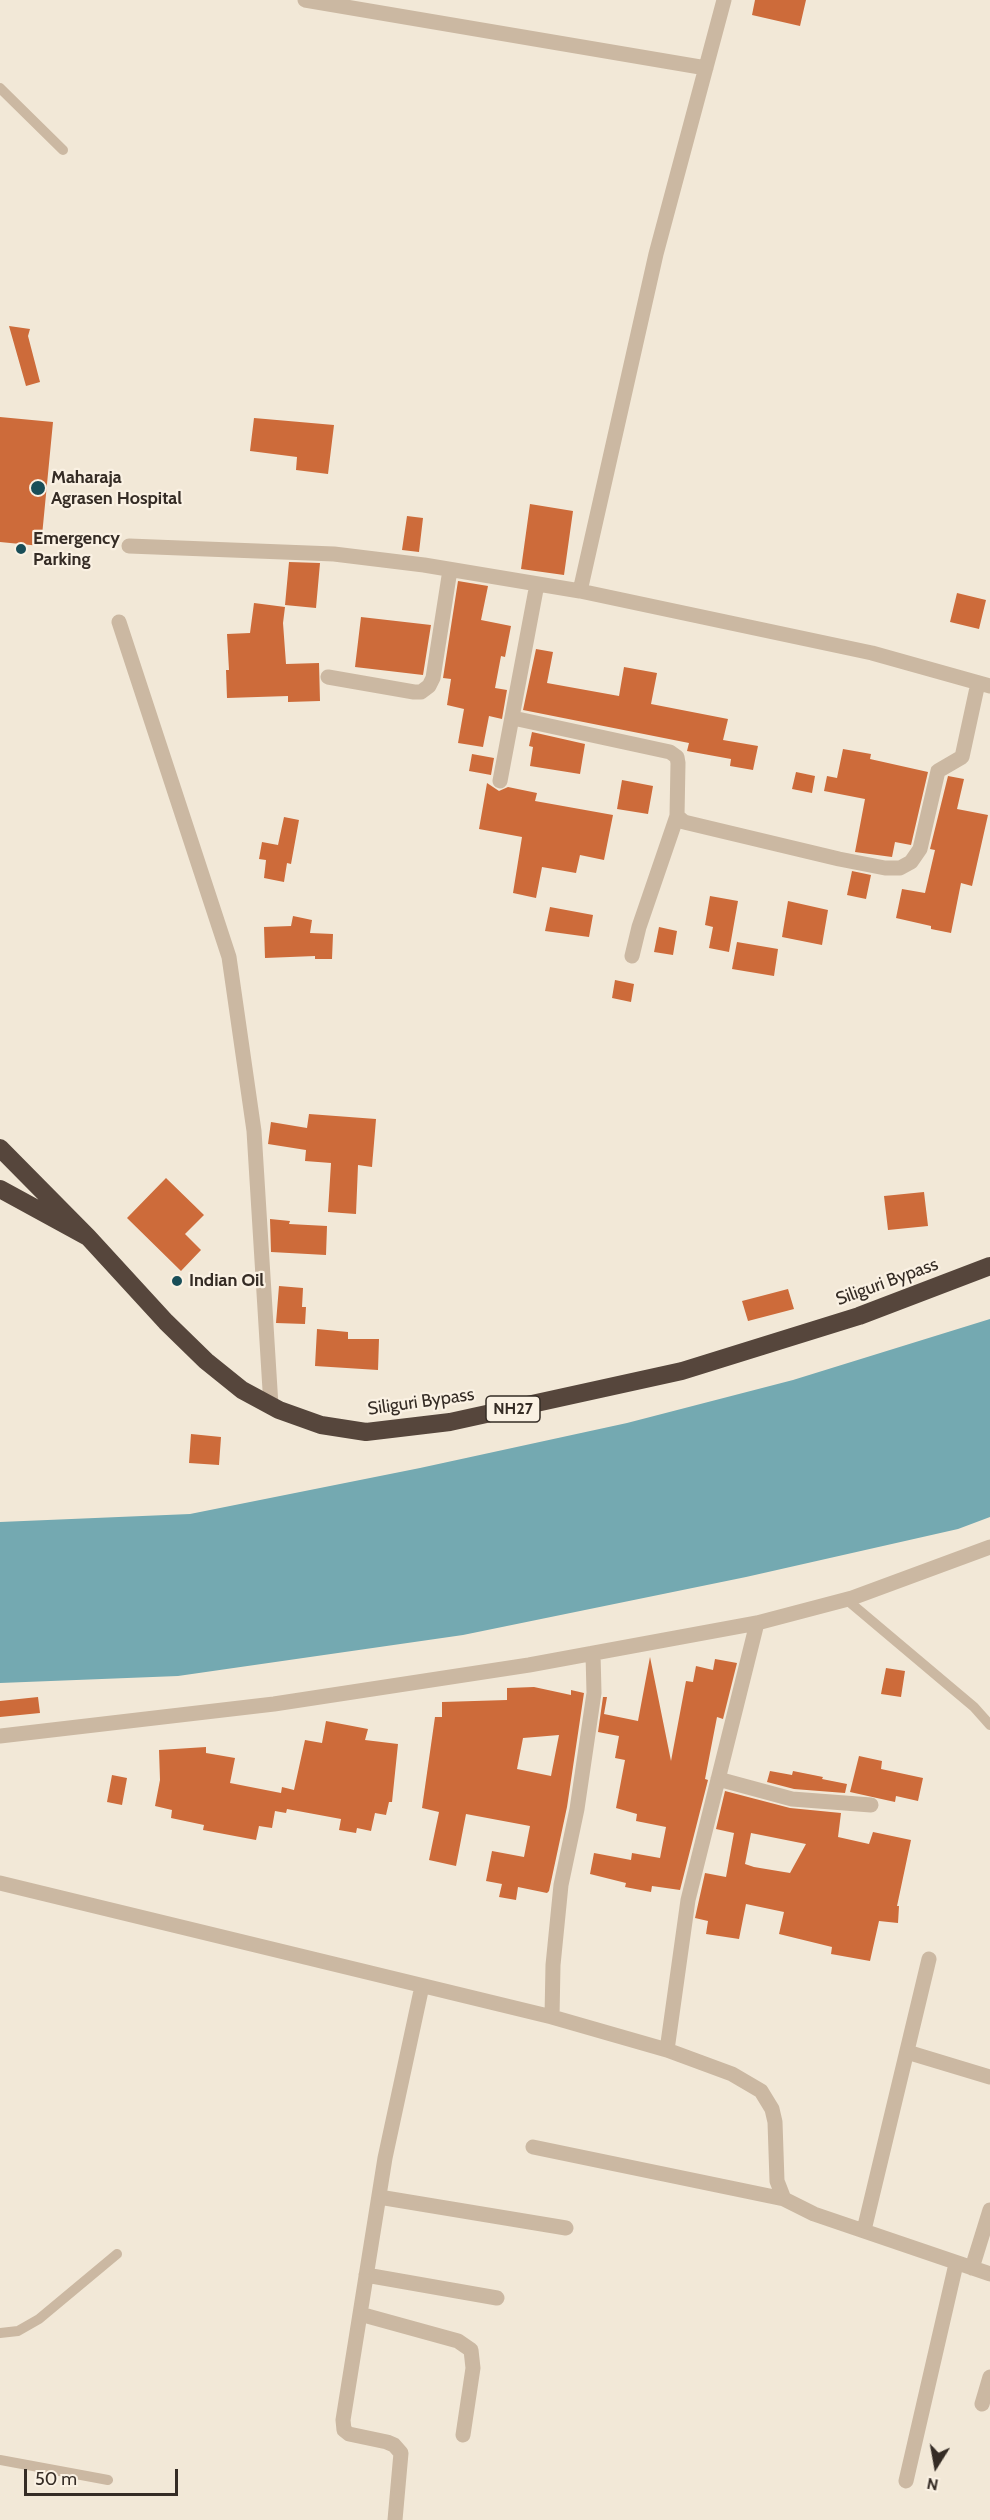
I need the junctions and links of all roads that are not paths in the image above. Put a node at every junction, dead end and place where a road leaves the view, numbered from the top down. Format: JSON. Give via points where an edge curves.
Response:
{"nodes":[{"id":1,"x":305,"y":0,"type":"edge"},
{"id":2,"x":724,"y":0,"type":"edge"},
{"id":3,"x":706,"y":68,"type":"junction"},
{"id":4,"x":0,"y":88,"type":"edge"},
{"id":5,"x":63,"y":150,"type":"dead end"},
{"id":6,"x":129,"y":546,"type":"dead end"},
{"id":7,"x":450,"y":570,"type":"junction"},
{"id":8,"x":537,"y":584,"type":"junction"},
{"id":9,"x":580,"y":591,"type":"junction"},
{"id":10,"x":119,"y":622,"type":"dead end"},
{"id":11,"x":328,"y":677,"type":"dead end"},
{"id":12,"x":984,"y":685,"type":"edge"},
{"id":13,"x":513,"y":718,"type":"junction"},
{"id":14,"x":500,"y":781,"type":"dead end"},
{"id":15,"x":677,"y":816,"type":"junction"},
{"id":16,"x":632,"y":956,"type":"dead end"},
{"id":17,"x":0,"y":1148,"type":"edge"},
{"id":18,"x":0,"y":1189,"type":"edge"},
{"id":19,"x":88,"y":1237,"type":"junction"},
{"id":20,"x":990,"y":1266,"type":"edge"},
{"id":21,"x":271,"y":1406,"type":"junction"},
{"id":22,"x":990,"y":1546,"type":"edge"},
{"id":23,"x":847,"y":1600,"type":"junction"},
{"id":24,"x":757,"y":1623,"type":"junction"},
{"id":25,"x":593,"y":1653,"type":"junction"},
{"id":26,"x":990,"y":1725,"type":"edge"},
{"id":27,"x":0,"y":1736,"type":"edge"},
{"id":28,"x":718,"y":1779,"type":"junction"},
{"id":29,"x":871,"y":1805,"type":"dead end"},
{"id":30,"x":0,"y":1883,"type":"edge"},
{"id":31,"x":929,"y":1959,"type":"dead end"},
{"id":32,"x":422,"y":1986,"type":"junction"},
{"id":33,"x":552,"y":2018,"type":"junction"},
{"id":34,"x":667,"y":2050,"type":"junction"},
{"id":35,"x":907,"y":2052,"type":"junction"},
{"id":36,"x":990,"y":2077,"type":"edge"},
{"id":37,"x":533,"y":2147,"type":"dead end"},
{"id":38,"x":379,"y":2197,"type":"junction"},
{"id":39,"x":784,"y":2199,"type":"junction"},
{"id":40,"x":990,"y":2210,"type":"edge"},
{"id":41,"x":566,"y":2228,"type":"dead end"},
{"id":42,"x":864,"y":2230,"type":"junction"},
{"id":43,"x":117,"y":2254,"type":"dead end"},
{"id":44,"x":956,"y":2264,"type":"junction"},
{"id":45,"x":972,"y":2268,"type":"junction"},
{"id":46,"x":990,"y":2274,"type":"edge"},
{"id":47,"x":366,"y":2276,"type":"junction"},
{"id":48,"x":497,"y":2298,"type":"dead end"},
{"id":49,"x":360,"y":2314,"type":"junction"},
{"id":50,"x":0,"y":2333,"type":"edge"},
{"id":51,"x":990,"y":2377,"type":"edge"},
{"id":52,"x":982,"y":2404,"type":"dead end"},
{"id":53,"x":463,"y":2435,"type":"dead end"},
{"id":54,"x":0,"y":2460,"type":"edge"},
{"id":55,"x":108,"y":2480,"type":"dead end"},
{"id":56,"x":906,"y":2481,"type":"dead end"},
{"id":57,"x":395,"y":2520,"type":"edge"}],
"edges":[{"from":1,"to":3,"type":"street"},
{"from":2,"to":3,"type":"street"},
{"from":3,"to":9,"type":"street","via":[[656,254]]},
{"from":4,"to":5,"type":"lane"},
{"from":6,"to":7,"type":"street","via":[[334,554]]},
{"from":7,"to":8,"type":"street"},
{"from":7,"to":11,"type":"street","via":[[429,686],[414,692]]},
{"from":8,"to":9,"type":"street"},
{"from":8,"to":13,"type":"street"},
{"from":9,"to":12,"type":"street","via":[[873,652]]},
{"from":10,"to":21,"type":"street","via":[[233,975],[254,1131]]},
{"from":12,"to":15,"type":"street","via":[[962,757],[938,771],[920,849],[905,866],[885,868],[839,860],[684,822]]},
{"from":13,"to":14,"type":"street"},
{"from":13,"to":15,"type":"street","via":[[670,752],[678,763]]},
{"from":15,"to":16,"type":"street"},
{"from":17,"to":19,"type":"highway","number":"NH27"},
{"from":18,"to":19,"type":"highway","number":"NH27"},
{"from":19,"to":21,"type":"highway","name":"Siliguri Bypass","number":"NH27","via":[[206,1360],[242,1390]]},
{"from":20,"to":21,"type":"highway","name":"Siliguri Bypass","number":"NH27","via":[[859,1316],[682,1371],[450,1422],[366,1432],[321,1425]]},
{"from":22,"to":23,"type":"street"},
{"from":23,"to":24,"type":"street"},
{"from":23,"to":26,"type":"lane","via":[[974,1707]]},
{"from":24,"to":25,"type":"street"},
{"from":24,"to":28,"type":"street"},
{"from":25,"to":27,"type":"street","via":[[274,1704]]},
{"from":25,"to":33,"type":"street","via":[[594,1693],[561,1885]]},
{"from":28,"to":29,"type":"street","via":[[792,1799]]},
{"from":28,"to":34,"type":"street","via":[[688,1900]]},
{"from":30,"to":32,"type":"street"},
{"from":31,"to":35,"type":"street"},
{"from":32,"to":33,"type":"street"},
{"from":32,"to":38,"type":"street"},
{"from":33,"to":34,"type":"street"},
{"from":34,"to":39,"type":"street","via":[[732,2074],[761,2091],[775,2122],[777,2181]]},
{"from":35,"to":36,"type":"street"},
{"from":35,"to":42,"type":"street"},
{"from":37,"to":39,"type":"street"},
{"from":38,"to":41,"type":"street"},
{"from":38,"to":47,"type":"street"},
{"from":39,"to":42,"type":"street","via":[[798,2208]]},
{"from":40,"to":45,"type":"street"},
{"from":42,"to":44,"type":"street"},
{"from":43,"to":50,"type":"lane","via":[[39,2319],[18,2331]]},
{"from":44,"to":45,"type":"street"},
{"from":44,"to":56,"type":"street"},
{"from":45,"to":46,"type":"street"},
{"from":47,"to":48,"type":"street"},
{"from":47,"to":49,"type":"street"},
{"from":49,"to":53,"type":"street","via":[[458,2340],[471,2350]]},
{"from":49,"to":57,"type":"street","via":[[343,2426],[354,2436],[398,2448],[402,2461]]},
{"from":51,"to":52,"type":"street"},
{"from":54,"to":55,"type":"lane"}]}
